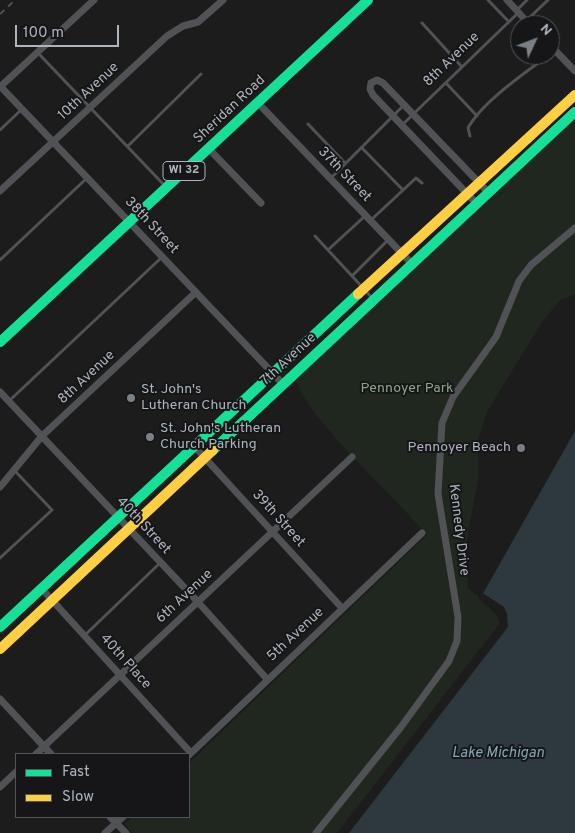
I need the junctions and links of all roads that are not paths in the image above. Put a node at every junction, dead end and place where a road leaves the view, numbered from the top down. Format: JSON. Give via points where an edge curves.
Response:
{"nodes":[{"id":1,"x":94,"y":0,"type":"edge"},
{"id":2,"x":222,"y":0,"type":"edge"},
{"id":3,"x":368,"y":0,"type":"edge"},
{"id":4,"x":488,"y":0,"type":"edge"},
{"id":5,"x":507,"y":0,"type":"edge"},
{"id":6,"x":527,"y":0,"type":"edge"},
{"id":7,"x":548,"y":0,"type":"edge"},
{"id":8,"x":517,"y":12,"type":"junction"},
{"id":9,"x":520,"y":15,"type":"edge"},
{"id":10,"x":535,"y":15,"type":"edge"},
{"id":11,"x":509,"y":22,"type":"junction"},
{"id":12,"x":422,"y":23,"type":"dead end"},
{"id":13,"x":37,"y":53,"type":"junction"},
{"id":14,"x":560,"y":59,"type":"edge"},
{"id":15,"x":534,"y":65,"type":"edge"},
{"id":16,"x":462,"y":67,"type":"junction"},
{"id":17,"x":575,"y":72,"type":"edge"},
{"id":18,"x":201,"y":74,"type":"dead end"},
{"id":19,"x":446,"y":83,"type":"junction"},
{"id":20,"x":0,"y":86,"type":"edge"},
{"id":21,"x":575,"y":95,"type":"edge"},
{"id":22,"x":258,"y":103,"type":"junction"},
{"id":23,"x":405,"y":105,"type":"junction"},
{"id":24,"x":90,"y":107,"type":"junction"},
{"id":25,"x":22,"y":109,"type":"junction"},
{"id":26,"x":575,"y":112,"type":"edge"},
{"id":27,"x":413,"y":114,"type":"junction"},
{"id":28,"x":394,"y":116,"type":"junction"},
{"id":29,"x":477,"y":116,"type":"junction"},
{"id":30,"x":308,"y":124,"type":"dead end"},
{"id":31,"x":402,"y":125,"type":"junction"},
{"id":32,"x":0,"y":130,"type":"edge"},
{"id":33,"x":470,"y":136,"type":"dead end"},
{"id":34,"x":53,"y":142,"type":"junction"},
{"id":35,"x":128,"y":146,"type":"junction"},
{"id":36,"x":208,"y":148,"type":"junction"},
{"id":37,"x":361,"y":148,"type":"junction"},
{"id":38,"x":346,"y":163,"type":"junction"},
{"id":39,"x":88,"y":178,"type":"junction"},
{"id":40,"x":330,"y":179,"type":"junction"},
{"id":41,"x":422,"y":183,"type":"dead end"},
{"id":42,"x":479,"y":183,"type":"junction"},
{"id":43,"x":166,"y":187,"type":"junction"},
{"id":44,"x":403,"y":190,"type":"junction"},
{"id":45,"x":0,"y":191,"type":"edge"},
{"id":46,"x":488,"y":192,"type":"junction"},
{"id":47,"x":468,"y":194,"type":"junction"},
{"id":48,"x":261,"y":203,"type":"dead end"},
{"id":49,"x":476,"y":204,"type":"junction"},
{"id":50,"x":368,"y":218,"type":"junction"},
{"id":51,"x":129,"y":221,"type":"junction"},
{"id":52,"x":575,"y":228,"type":"edge"},
{"id":53,"x":316,"y":236,"type":"dead end"},
{"id":54,"x":388,"y":239,"type":"junction"},
{"id":55,"x":329,"y":249,"type":"junction"},
{"id":56,"x":402,"y":254,"type":"junction"},
{"id":57,"x":162,"y":257,"type":"junction"},
{"id":58,"x":0,"y":260,"type":"edge"},
{"id":59,"x":412,"y":264,"type":"junction"},
{"id":60,"x":352,"y":276,"type":"junction"},
{"id":61,"x":364,"y":289,"type":"junction"},
{"id":62,"x":196,"y":292,"type":"junction"},
{"id":63,"x":373,"y":299,"type":"junction"},
{"id":64,"x":0,"y":342,"type":"edge"},
{"id":65,"x":274,"y":374,"type":"junction"},
{"id":66,"x":283,"y":384,"type":"junction"},
{"id":67,"x":0,"y":392,"type":"edge"},
{"id":68,"x":9,"y":401,"type":"junction"},
{"id":69,"x":42,"y":436,"type":"junction"},
{"id":70,"x":194,"y":446,"type":"junction"},
{"id":71,"x":204,"y":457,"type":"junction"},
{"id":72,"x":352,"y":457,"type":"dead end"},
{"id":73,"x":14,"y":470,"type":"junction"},
{"id":74,"x":0,"y":486,"type":"edge"},
{"id":75,"x":116,"y":517,"type":"junction"},
{"id":76,"x":128,"y":530,"type":"junction"},
{"id":77,"x":273,"y":532,"type":"junction"},
{"id":78,"x":422,"y":533,"type":"dead end"},
{"id":79,"x":0,"y":558,"type":"edge"},
{"id":80,"x":160,"y":563,"type":"junction"},
{"id":81,"x":41,"y":588,"type":"junction"},
{"id":82,"x":52,"y":601,"type":"junction"},
{"id":83,"x":198,"y":602,"type":"junction"},
{"id":84,"x":342,"y":608,"type":"junction"},
{"id":85,"x":0,"y":627,"type":"edge"},
{"id":86,"x":84,"y":636,"type":"junction"},
{"id":87,"x":0,"y":648,"type":"edge"},
{"id":88,"x":121,"y":676,"type":"junction"},
{"id":89,"x":267,"y":679,"type":"junction"},
{"id":90,"x":0,"y":699,"type":"edge"},
{"id":91,"x":44,"y":747,"type":"junction"},
{"id":92,"x":37,"y":753,"type":"edge"},
{"id":93,"x":50,"y":753,"type":"edge"},
{"id":94,"x":189,"y":753,"type":"edge"},
{"id":95,"x":190,"y":754,"type":"edge"},
{"id":96,"x":15,"y":773,"type":"edge"},
{"id":97,"x":0,"y":787,"type":"edge"},
{"id":98,"x":111,"y":818,"type":"edge"},
{"id":99,"x":122,"y":818,"type":"edge"},
{"id":100,"x":116,"y":823,"type":"junction"},
{"id":101,"x":105,"y":833,"type":"edge"},
{"id":102,"x":126,"y":833,"type":"edge"},
{"id":103,"x":316,"y":833,"type":"edge"}],
"edges":[{"from":1,"to":13,"type":"street"},
{"from":2,"to":24,"type":"street","name":"10th Avenue","via":[[198,22],[183,26],[167,36]]},
{"from":3,"to":22,"type":"street","name":"Sheridan Road","number":"WI 32"},
{"from":4,"to":11,"type":"lane"},
{"from":5,"to":8,"type":"street"},
{"from":6,"to":8,"type":"lane","name":"8th Avenue"},
{"from":7,"to":10,"type":"lane"},
{"from":8,"to":9,"type":"street"},
{"from":8,"to":11,"type":"lane","name":"8th Avenue"},
{"from":11,"to":16,"type":"lane","name":"8th Avenue"},
{"from":12,"to":16,"type":"lane"},
{"from":13,"to":20,"type":"street"},
{"from":13,"to":24,"type":"lane"},
{"from":14,"to":17,"type":"street"},
{"from":15,"to":29,"type":"lane"},
{"from":16,"to":19,"type":"lane","name":"8th Avenue"},
{"from":18,"to":35,"type":"lane"},
{"from":19,"to":27,"type":"lane","name":"8th Avenue"},
{"from":19,"to":29,"type":"lane"},
{"from":20,"to":25,"type":"street","name":"38th Street"},
{"from":21,"to":42,"type":"street","name":"7th Avenue"},
{"from":22,"to":36,"type":"street","name":"Sheridan Road","number":"WI 32"},
{"from":22,"to":40,"type":"street","name":"37th Street"},
{"from":23,"to":27,"type":"street"},
{"from":23,"to":28,"type":"lane"},
{"from":23,"to":28,"type":"street","via":[[383,82],[371,83],[373,95]]},
{"from":24,"to":34,"type":"street","name":"10th Avenue"},
{"from":24,"to":35,"type":"lane"},
{"from":25,"to":32,"type":"lane"},
{"from":25,"to":34,"type":"street","name":"38th Street"},
{"from":26,"to":46,"type":"street","name":"7th Avenue"},
{"from":27,"to":31,"type":"lane","name":"8th Avenue"},
{"from":27,"to":42,"type":"street"},
{"from":28,"to":31,"type":"street"},
{"from":28,"to":37,"type":"lane"},
{"from":29,"to":33,"type":"lane","via":[[468,128]]},
{"from":30,"to":38,"type":"lane"},
{"from":31,"to":47,"type":"street"},
{"from":34,"to":39,"type":"street","name":"38th Street"},
{"from":34,"to":45,"type":"street","name":"10th Avenue"},
{"from":35,"to":43,"type":"lane"},
{"from":36,"to":43,"type":"street","name":"Sheridan Road","number":"WI 32"},
{"from":36,"to":48,"type":"street"},
{"from":37,"to":38,"type":"lane"},
{"from":37,"to":44,"type":"lane"},
{"from":38,"to":40,"type":"lane"},
{"from":39,"to":51,"type":"street","name":"38th Street"},
{"from":39,"to":58,"type":"lane"},
{"from":40,"to":50,"type":"street","name":"37th Street"},
{"from":41,"to":44,"type":"lane","via":[[416,178]]},
{"from":42,"to":46,"type":"street"},
{"from":42,"to":47,"type":"street","name":"7th Avenue"},
{"from":43,"to":51,"type":"street","name":"Sheridan Road","number":"WI 32"},
{"from":44,"to":50,"type":"lane"},
{"from":46,"to":49,"type":"street","name":"7th Avenue"},
{"from":47,"to":49,"type":"street"},
{"from":47,"to":56,"type":"street","name":"7th Avenue"},
{"from":49,"to":59,"type":"street","name":"7th Avenue"},
{"from":50,"to":54,"type":"street","name":"37th Street"},
{"from":50,"to":55,"type":"lane"},
{"from":51,"to":57,"type":"street","name":"38th Street"},
{"from":51,"to":64,"type":"street","name":"Sheridan Road","number":"WI 32"},
{"from":52,"to":103,"type":"street","name":"Kennedy Drive","via":[[531,265],[519,281],[496,337],[453,397],[442,423],[438,494],[458,616],[457,641],[449,661]]},
{"from":53,"to":55,"type":"lane"},
{"from":54,"to":56,"type":"street","name":"37th Street"},
{"from":54,"to":60,"type":"lane"},
{"from":55,"to":60,"type":"lane"},
{"from":56,"to":59,"type":"street","name":"37th Street"},
{"from":56,"to":61,"type":"street","name":"7th Avenue"},
{"from":57,"to":62,"type":"street","name":"38th Street"},
{"from":57,"to":68,"type":"lane"},
{"from":59,"to":63,"type":"street","name":"7th Avenue"},
{"from":60,"to":61,"type":"lane"},
{"from":61,"to":63,"type":"lane"},
{"from":61,"to":65,"type":"street","name":"7th Avenue"},
{"from":62,"to":65,"type":"street","name":"38th Street"},
{"from":62,"to":69,"type":"street","name":"8th Avenue"},
{"from":63,"to":66,"type":"street","name":"7th Avenue"},
{"from":65,"to":66,"type":"street","name":"38th Street"},
{"from":65,"to":70,"type":"street","name":"7th Avenue"},
{"from":66,"to":71,"type":"street","name":"7th Avenue"},
{"from":67,"to":68,"type":"street","name":"40th Street"},
{"from":68,"to":69,"type":"street","name":"40th Street"},
{"from":69,"to":73,"type":"street","name":"8th Avenue"},
{"from":69,"to":75,"type":"street","name":"40th Street"},
{"from":70,"to":71,"type":"street","name":"39th Street"},
{"from":70,"to":75,"type":"street","name":"7th Avenue"},
{"from":71,"to":76,"type":"street","name":"7th Avenue"},
{"from":71,"to":77,"type":"street","name":"39th Street"},
{"from":72,"to":77,"type":"street","name":"6th Avenue"},
{"from":73,"to":74,"type":"street","name":"8th Avenue"},
{"from":73,"to":79,"type":"lane","via":[[52,510]]},
{"from":75,"to":76,"type":"street","name":"40th Street"},
{"from":75,"to":81,"type":"street","name":"7th Avenue"},
{"from":76,"to":80,"type":"street","name":"40th Street"},
{"from":76,"to":82,"type":"street","name":"7th Avenue"},
{"from":77,"to":83,"type":"street","name":"6th Avenue"},
{"from":77,"to":84,"type":"street","name":"39th Street"},
{"from":78,"to":84,"type":"street","name":"5th Avenue"},
{"from":80,"to":83,"type":"street","name":"40th Street"},
{"from":80,"to":86,"type":"lane"},
{"from":81,"to":82,"type":"street","name":"40th Place"},
{"from":81,"to":85,"type":"street","name":"7th Avenue"},
{"from":82,"to":86,"type":"street","name":"40th Place"},
{"from":82,"to":87,"type":"street","name":"7th Avenue"},
{"from":83,"to":88,"type":"street","name":"6th Avenue"},
{"from":83,"to":89,"type":"street","name":"40th Street"},
{"from":84,"to":89,"type":"street","name":"5th Avenue"},
{"from":86,"to":88,"type":"street","name":"40th Place"},
{"from":88,"to":91,"type":"street","name":"6th Avenue"},
{"from":88,"to":94,"type":"street","name":"40th Place"},
{"from":89,"to":95,"type":"street","name":"5th Avenue"},
{"from":90,"to":91,"type":"street"},
{"from":91,"to":92,"type":"street","name":"6th Avenue"},
{"from":91,"to":93,"type":"street"},
{"from":96,"to":97,"type":"street"},
{"from":98,"to":100,"type":"street"},
{"from":99,"to":100,"type":"street"},
{"from":100,"to":101,"type":"street"},
{"from":100,"to":102,"type":"street"}]}
